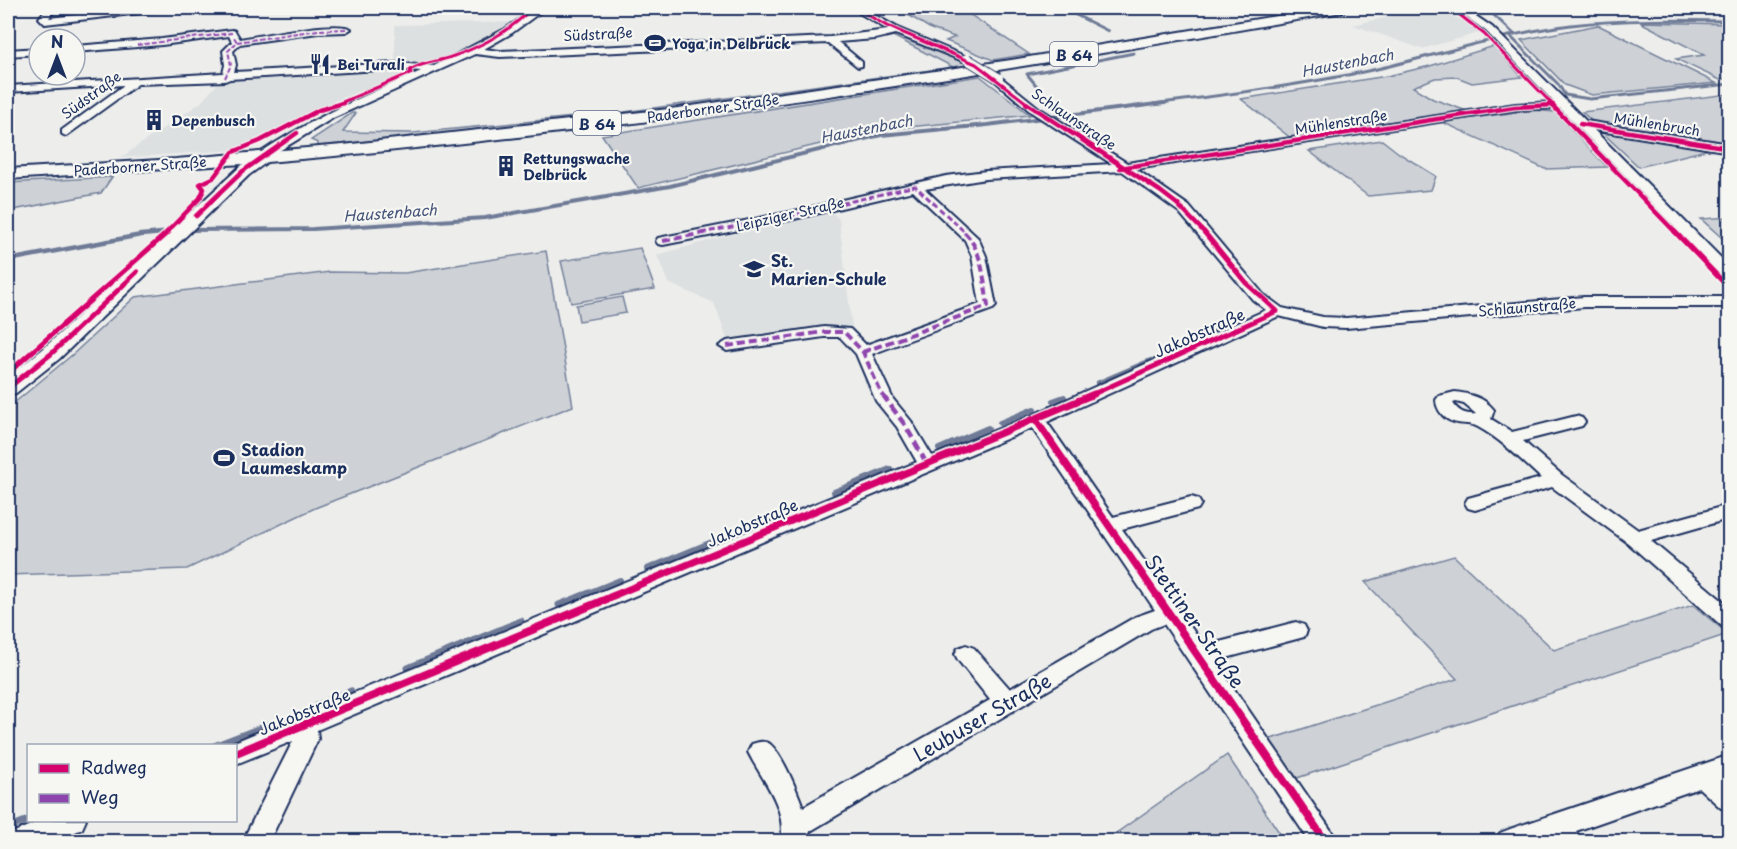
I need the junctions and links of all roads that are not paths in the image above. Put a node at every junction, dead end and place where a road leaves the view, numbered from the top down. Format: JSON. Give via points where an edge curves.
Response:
{"nodes":[{"id":1,"x":51,"y":8,"type":"edge"},
{"id":2,"x":158,"y":8,"type":"edge"},
{"id":3,"x":541,"y":8,"type":"edge"},
{"id":4,"x":730,"y":8,"type":"edge"},
{"id":5,"x":856,"y":8,"type":"edge"},
{"id":6,"x":1342,"y":8,"type":"edge"},
{"id":7,"x":1459,"y":8,"type":"edge"},
{"id":8,"x":1467,"y":8,"type":"edge"},
{"id":9,"x":697,"y":10,"type":"dead end"},
{"id":10,"x":1475,"y":17,"type":"junction"},
{"id":11,"x":346,"y":29,"type":"dead end"},
{"id":12,"x":897,"y":31,"type":"junction"},
{"id":13,"x":234,"y":34,"type":"junction"},
{"id":14,"x":830,"y":40,"type":"junction"},
{"id":15,"x":87,"y":48,"type":"edge"},
{"id":16,"x":476,"y":51,"type":"junction"},
{"id":17,"x":27,"y":52,"type":"edge"},
{"id":18,"x":8,"y":53,"type":"edge"},
{"id":19,"x":858,"y":63,"type":"dead end"},
{"id":20,"x":434,"y":69,"type":"junction"},
{"id":21,"x":225,"y":78,"type":"junction"},
{"id":22,"x":134,"y":83,"type":"junction"},
{"id":23,"x":8,"y":89,"type":"edge"},
{"id":24,"x":1562,"y":105,"type":"junction"},
{"id":25,"x":1580,"y":124,"type":"junction"},
{"id":26,"x":66,"y":132,"type":"dead end"},
{"id":27,"x":1730,"y":148,"type":"edge"},
{"id":28,"x":261,"y":158,"type":"junction"},
{"id":29,"x":138,"y":166,"type":"junction"},
{"id":30,"x":1125,"y":167,"type":"junction"},
{"id":31,"x":8,"y":174,"type":"edge"},
{"id":32,"x":915,"y":186,"type":"junction"},
{"id":33,"x":220,"y":192,"type":"junction"},
{"id":34,"x":663,"y":241,"type":"dead end"},
{"id":35,"x":1730,"y":276,"type":"edge"},
{"id":36,"x":1730,"y":302,"type":"edge"},
{"id":37,"x":1277,"y":311,"type":"junction"},
{"id":38,"x":727,"y":346,"type":"dead end"},
{"id":39,"x":863,"y":352,"type":"junction"},
{"id":40,"x":8,"y":388,"type":"edge"},
{"id":41,"x":1036,"y":420,"type":"junction"},
{"id":42,"x":1480,"y":420,"type":"dead end"},
{"id":43,"x":1576,"y":422,"type":"dead end"},
{"id":44,"x":1509,"y":439,"type":"junction"},
{"id":45,"x":927,"y":464,"type":"junction"},
{"id":46,"x":1555,"y":480,"type":"junction"},
{"id":47,"x":1475,"y":503,"type":"dead end"},
{"id":48,"x":1191,"y":504,"type":"dead end"},
{"id":49,"x":1721,"y":514,"type":"dead end"},
{"id":50,"x":1110,"y":525,"type":"junction"},
{"id":51,"x":1635,"y":538,"type":"junction"},
{"id":52,"x":1169,"y":614,"type":"junction"},
{"id":53,"x":1730,"y":620,"type":"edge"},
{"id":54,"x":1296,"y":631,"type":"dead end"},
{"id":55,"x":966,"y":654,"type":"dead end"},
{"id":56,"x":1200,"y":656,"type":"junction"},
{"id":57,"x":1007,"y":703,"type":"junction"},
{"id":58,"x":304,"y":725,"type":"junction"},
{"id":59,"x":761,"y":752,"type":"dead end"},
{"id":60,"x":237,"y":753,"type":"edge"},
{"id":61,"x":1730,"y":766,"type":"edge"},
{"id":62,"x":1704,"y":776,"type":"junction"},
{"id":63,"x":1730,"y":800,"type":"edge"},
{"id":64,"x":68,"y":822,"type":"edge"},
{"id":65,"x":796,"y":833,"type":"edge"},
{"id":66,"x":1562,"y":834,"type":"edge"},
{"id":67,"x":22,"y":842,"type":"edge"},
{"id":68,"x":255,"y":842,"type":"edge"},
{"id":69,"x":1326,"y":842,"type":"edge"},
{"id":70,"x":1510,"y":842,"type":"edge"}],
"edges":[{"from":1,"to":2,"type":"street","via":[[45,21]]},
{"from":3,"to":16,"type":"street","via":[[511,32]]},
{"from":4,"to":9,"type":"street"},
{"from":5,"to":12,"type":"street","name":"Schlaunstraße"},
{"from":6,"to":28,"type":"main road","name":"Paderborner Straße","number":"B 64","via":[[804,96],[518,133]]},
{"from":7,"to":10,"type":"street"},
{"from":8,"to":10,"type":"street"},
{"from":10,"to":24,"type":"street"},
{"from":11,"to":13,"type":"street"},
{"from":12,"to":14,"type":"street","name":"Südstraße"},
{"from":12,"to":30,"type":"street","name":"Schlaunstraße","bridge":true,"via":[[967,59],[998,78],[1039,112]]},
{"from":13,"to":15,"type":"street"},
{"from":13,"to":21,"type":"street","via":[[228,51],[230,72]]},
{"from":14,"to":16,"type":"street","name":"Südstraße","via":[[500,54]]},
{"from":14,"to":19,"type":"street"},
{"from":16,"to":20,"type":"street"},
{"from":17,"to":18,"type":"street"},
{"from":20,"to":21,"type":"street","name":"Südstraße","via":[[396,66]]},
{"from":20,"to":28,"type":"street","via":[[321,119]]},
{"from":21,"to":22,"type":"street","name":"Südstraße"},
{"from":22,"to":23,"type":"street","name":"Südstraße"},
{"from":22,"to":26,"type":"street","name":"Südstraße"},
{"from":24,"to":25,"type":"street"},
{"from":24,"to":30,"type":"street","name":"Mühlenstraße","via":[[1515,107]]},
{"from":25,"to":27,"type":"street","name":"Mühlenbruch"},
{"from":25,"to":35,"type":"street"},
{"from":28,"to":29,"type":"main road","name":"Paderborner Straße","number":"B 64"},
{"from":28,"to":33,"type":"main road"},
{"from":29,"to":31,"type":"main road","name":"Paderborner Straße","number":"B 64"},
{"from":29,"to":33,"type":"main road","via":[[194,175]]},
{"from":30,"to":32,"type":"street","name":"Leipziger Straße","via":[[986,175]]},
{"from":30,"to":37,"type":"street","name":"Schlaunstraße","via":[[1185,209],[1258,297]]},
{"from":32,"to":34,"type":"street","name":"Leipziger Straße","via":[[810,212]]},
{"from":32,"to":39,"type":"street","via":[[971,238],[979,256],[988,306]]},
{"from":33,"to":40,"type":"main road","via":[[51,354]]},
{"from":36,"to":37,"type":"street","name":"Schlaunstraße","via":[[1584,302],[1346,323]]},
{"from":37,"to":41,"type":"street","name":"Jakobstraße"},
{"from":38,"to":39,"type":"street","via":[[839,331]]},
{"from":39,"to":45,"type":"street","via":[[885,401],[905,424]]},
{"from":41,"to":45,"type":"street","name":"Jakobstraße"},
{"from":41,"to":50,"type":"street","name":"Stettiner Straße"},
{"from":42,"to":44,"type":"street"},
{"from":43,"to":44,"type":"street"},
{"from":44,"to":46,"type":"street"},
{"from":45,"to":58,"type":"street","name":"Jakobstraße"},
{"from":46,"to":47,"type":"street"},
{"from":46,"to":51,"type":"street"},
{"from":48,"to":50,"type":"street"},
{"from":49,"to":51,"type":"street"},
{"from":50,"to":52,"type":"street","name":"Stettiner Straße"},
{"from":51,"to":53,"type":"street"},
{"from":52,"to":56,"type":"street","name":"Stettiner Straße"},
{"from":52,"to":57,"type":"street","name":"Leubuser Straße","via":[[1143,623]]},
{"from":54,"to":56,"type":"street","name":"Stettiner Straße"},
{"from":55,"to":57,"type":"street"},
{"from":56,"to":69,"type":"street","name":"Stettiner Straße"},
{"from":57,"to":65,"type":"street","name":"Leubuser Straße"},
{"from":58,"to":60,"type":"street","name":"Jakobstraße"},
{"from":58,"to":68,"type":"street","via":[[306,739]]},
{"from":59,"to":65,"type":"street","name":"Leubuser Straße","via":[[782,784]]},
{"from":61,"to":62,"type":"street"},
{"from":62,"to":63,"type":"street"},
{"from":62,"to":66,"type":"street"},
{"from":64,"to":67,"type":"street"},
{"from":66,"to":70,"type":"street"}]}
